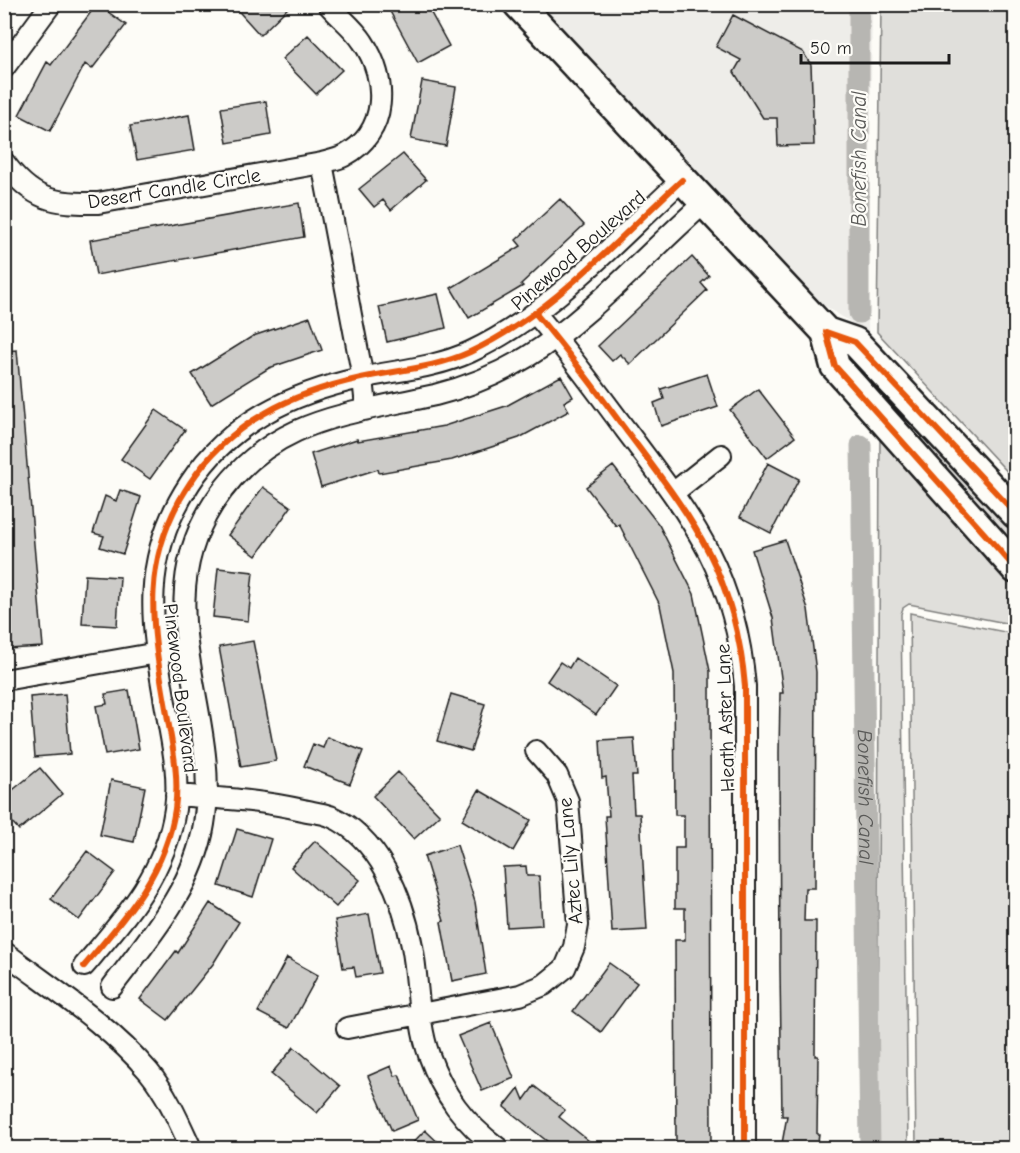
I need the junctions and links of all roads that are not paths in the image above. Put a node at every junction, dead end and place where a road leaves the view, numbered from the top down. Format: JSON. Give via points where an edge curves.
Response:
{"nodes":[{"id":1,"x":51,"y":4,"type":"edge"},
{"id":2,"x":328,"y":4,"type":"edge"},
{"id":3,"x":518,"y":4,"type":"edge"},
{"id":4,"x":4,"y":68,"type":"edge"},
{"id":5,"x":4,"y":162,"type":"edge"},
{"id":6,"x":322,"y":163,"type":"junction"},
{"id":7,"x":682,"y":180,"type":"junction"},
{"id":8,"x":703,"y":204,"type":"junction"},
{"id":9,"x":535,"y":314,"type":"junction"},
{"id":10,"x":826,"y":332,"type":"junction"},
{"id":11,"x":555,"y":337,"type":"junction"},
{"id":12,"x":363,"y":378,"type":"junction"},
{"id":13,"x":366,"y":407,"type":"junction"},
{"id":14,"x":721,"y":454,"type":"dead end"},
{"id":15,"x":673,"y":493,"type":"junction"},
{"id":16,"x":1016,"y":514,"type":"edge"},
{"id":17,"x":1016,"y":569,"type":"edge"},
{"id":18,"x":186,"y":648,"type":"junction"},
{"id":19,"x":156,"y":653,"type":"junction"},
{"id":20,"x":4,"y":680,"type":"edge"},
{"id":21,"x":536,"y":751,"type":"dead end"},
{"id":22,"x":176,"y":795,"type":"junction"},
{"id":23,"x":207,"y":797,"type":"junction"},
{"id":24,"x":124,"y":918,"type":"junction"},
{"id":25,"x":150,"y":936,"type":"junction"},
{"id":26,"x":4,"y":952,"type":"edge"},
{"id":27,"x":84,"y":966,"type":"dead end"},
{"id":28,"x":112,"y":987,"type":"dead end"},
{"id":29,"x":422,"y":1014,"type":"junction"},
{"id":30,"x":347,"y":1028,"type":"dead end"},
{"id":31,"x":191,"y":1149,"type":"edge"},
{"id":32,"x":498,"y":1149,"type":"edge"},
{"id":33,"x":746,"y":1149,"type":"edge"}],
"edges":[{"from":1,"to":4,"type":"street"},
{"from":2,"to":6,"type":"street","name":"Desert Candle Circle","via":[[363,41],[377,70],[382,95],[378,116],[362,141],[345,156]]},
{"from":3,"to":7,"type":"main road"},
{"from":5,"to":6,"type":"street","name":"Desert Candle Circle","via":[[20,184],[43,197],[70,204],[98,203]]},
{"from":6,"to":12,"type":"street"},
{"from":7,"to":8,"type":"main road"},
{"from":7,"to":9,"type":"street","name":"Pinewood Boulevard"},
{"from":8,"to":10,"type":"main road"},
{"from":8,"to":11,"type":"street","name":"Pinewood Boulevard"},
{"from":9,"to":11,"type":"street","name":"Heath Aster Lane"},
{"from":9,"to":12,"type":"street","name":"Pinewood Boulevard","via":[[469,352],[431,365]]},
{"from":10,"to":16,"type":"main road","via":[[855,342]]},
{"from":10,"to":17,"type":"main road","via":[[835,366]]},
{"from":11,"to":13,"type":"street","name":"Pinewood Boulevard","via":[[527,356],[470,384]]},
{"from":11,"to":15,"type":"street","name":"Heath Aster Lane"},
{"from":12,"to":13,"type":"street"},
{"from":12,"to":19,"type":"street","name":"Pinewood Boulevard","via":[[291,398],[258,416],[213,453],[189,483],[165,534],[155,570],[152,616]]},
{"from":13,"to":18,"type":"street","name":"Pinewood Boulevard","via":[[299,428],[260,452],[234,476],[213,504],[201,526],[186,578]]},
{"from":14,"to":15,"type":"street"},
{"from":15,"to":33,"type":"street","name":"Heath Aster Lane","via":[[689,514],[720,572],[742,656]]},
{"from":18,"to":19,"type":"street"},
{"from":18,"to":23,"type":"street","name":"Pinewood Boulevard","via":[[206,762]]},
{"from":19,"to":20,"type":"street"},
{"from":19,"to":22,"type":"street","name":"Pinewood Boulevard","via":[[175,759]]},
{"from":21,"to":29,"type":"street","name":"Aztec Lily Lane","via":[[557,775],[568,801],[578,925],[565,968],[544,985],[520,995]]},
{"from":22,"to":23,"type":"street"},
{"from":22,"to":24,"type":"street","name":"Pinewood Boulevard","via":[[168,839],[156,870]]},
{"from":23,"to":25,"type":"street","name":"Pinewood Boulevard","via":[[199,849],[176,898]]},
{"from":23,"to":29,"type":"street","via":[[269,802],[330,816],[370,848],[387,872],[406,921]]},
{"from":24,"to":25,"type":"street"},
{"from":24,"to":27,"type":"street","name":"Pinewood Boulevard"},
{"from":25,"to":28,"type":"street","name":"Pinewood Boulevard"},
{"from":26,"to":31,"type":"street","via":[[90,1015],[142,1065],[176,1114]]},
{"from":29,"to":30,"type":"street","name":"Aztec Lily Lane"},
{"from":29,"to":32,"type":"street","via":[[428,1052],[445,1093],[464,1120]]}]}
